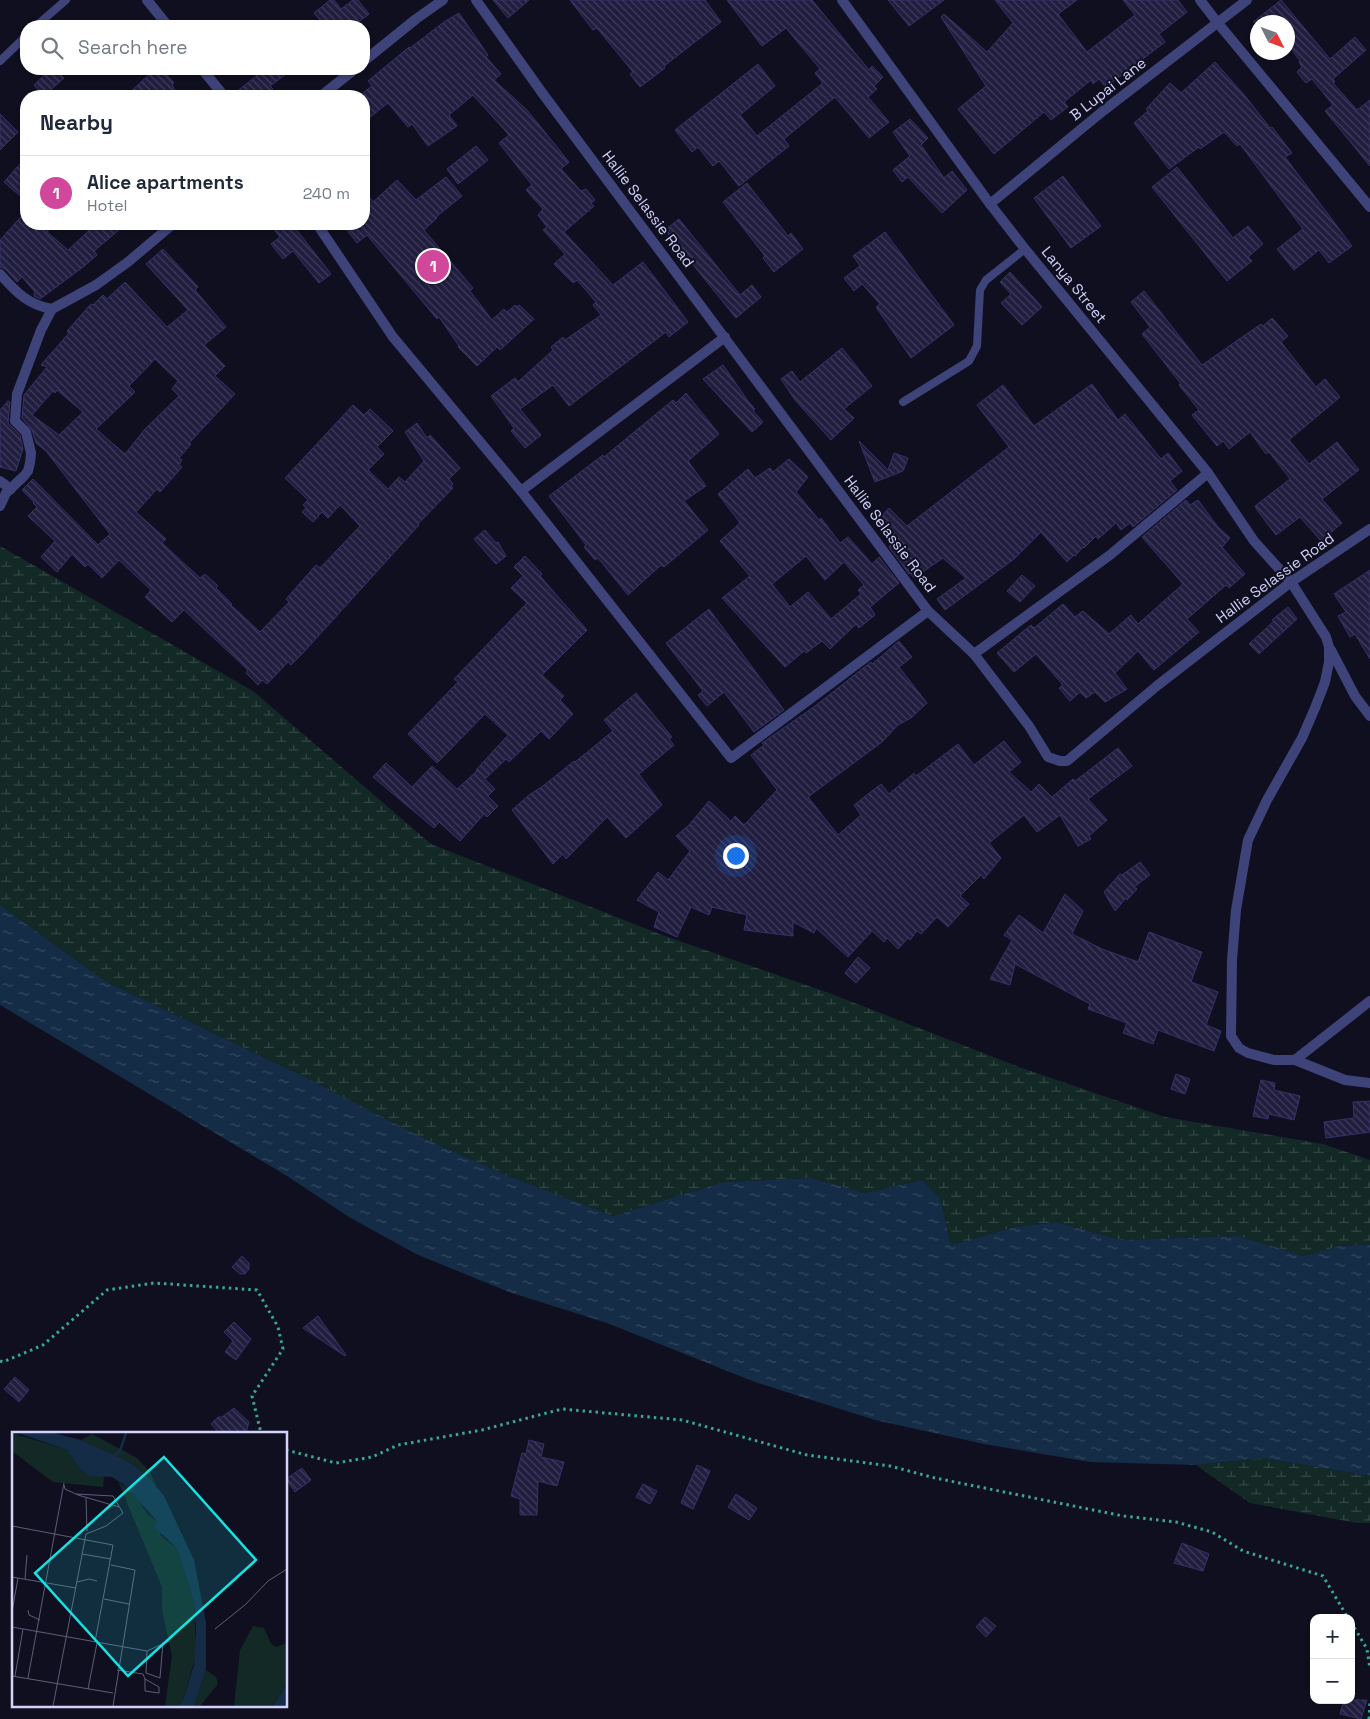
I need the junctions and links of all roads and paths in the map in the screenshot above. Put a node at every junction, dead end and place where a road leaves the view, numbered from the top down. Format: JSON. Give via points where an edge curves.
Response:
{"nodes":[{"id":1,"x":66,"y":0,"type":"edge"},
{"id":2,"x":147,"y":0,"type":"edge"},
{"id":3,"x":443,"y":0,"type":"edge"},
{"id":4,"x":476,"y":0,"type":"edge"},
{"id":5,"x":842,"y":0,"type":"edge"},
{"id":6,"x":1200,"y":0,"type":"edge"},
{"id":7,"x":1247,"y":0,"type":"edge"},
{"id":8,"x":43,"y":20,"type":"edge"},
{"id":9,"x":163,"y":20,"type":"edge"},
{"id":10,"x":1217,"y":22,"type":"junction"},
{"id":11,"x":20,"y":42,"type":"edge"},
{"id":12,"x":370,"y":56,"type":"edge"},
{"id":13,"x":0,"y":61,"type":"edge"},
{"id":14,"x":207,"y":75,"type":"edge"},
{"id":15,"x":347,"y":75,"type":"edge"},
{"id":16,"x":219,"y":90,"type":"edge"},
{"id":17,"x":329,"y":90,"type":"edge"},
{"id":18,"x":990,"y":204,"type":"junction"},
{"id":19,"x":1370,"y":207,"type":"edge"},
{"id":20,"x":166,"y":230,"type":"edge"},
{"id":21,"x":321,"y":230,"type":"edge"},
{"id":22,"x":1025,"y":249,"type":"junction"},
{"id":23,"x":0,"y":274,"type":"edge"},
{"id":24,"x":52,"y":309,"type":"junction"},
{"id":25,"x":725,"y":336,"type":"junction"},
{"id":26,"x":903,"y":402,"type":"dead end"},
{"id":27,"x":1208,"y":473,"type":"junction"},
{"id":28,"x":0,"y":481,"type":"edge"},
{"id":29,"x":11,"y":489,"type":"junction"},
{"id":30,"x":521,"y":491,"type":"junction"},
{"id":31,"x":0,"y":506,"type":"edge"},
{"id":32,"x":1370,"y":529,"type":"edge"},
{"id":33,"x":1291,"y":582,"type":"junction"},
{"id":34,"x":928,"y":611,"type":"junction"},
{"id":35,"x":1329,"y":647,"type":"junction"},
{"id":36,"x":974,"y":654,"type":"junction"},
{"id":37,"x":1370,"y":716,"type":"edge"},
{"id":38,"x":1370,"y":1001,"type":"edge"},
{"id":39,"x":1295,"y":1060,"type":"junction"},
{"id":40,"x":1370,"y":1083,"type":"edge"},
{"id":41,"x":0,"y":1361,"type":"edge"},
{"id":42,"x":261,"y":1432,"type":"edge"},
{"id":43,"x":288,"y":1451,"type":"edge"},
{"id":44,"x":1346,"y":1614,"type":"edge"},
{"id":45,"x":1355,"y":1629,"type":"edge"},
{"id":46,"x":1370,"y":1669,"type":"edge"},
{"id":47,"x":1370,"y":1702,"type":"edge"},
{"id":48,"x":1369,"y":1719,"type":"edge"}],
"edges":[{"from":1,"to":8,"type":"lane"},
{"from":2,"to":9,"type":"street"},
{"from":3,"to":12,"type":"street"},
{"from":4,"to":25,"type":"street","name":"Hallie Selassie Road"},
{"from":5,"to":18,"type":"street","name":"Lanya Street"},
{"from":6,"to":10,"type":"street"},
{"from":7,"to":10,"type":"street","name":"B Lupai Lane"},
{"from":10,"to":18,"type":"street","name":"B Lupai Lane"},
{"from":10,"to":19,"type":"street"},
{"from":11,"to":13,"type":"lane"},
{"from":14,"to":16,"type":"street"},
{"from":15,"to":17,"type":"street"},
{"from":18,"to":22,"type":"street","name":"Lanya Street"},
{"from":20,"to":24,"type":"street","via":[[96,285]]},
{"from":21,"to":30,"type":"street","via":[[393,337]]},
{"from":22,"to":26,"type":"lane","via":[[986,280],[980,290],[977,346],[969,361]]},
{"from":22,"to":27,"type":"street","name":"Lanya Street"},
{"from":23,"to":24,"type":"street","via":[[30,302]]},
{"from":24,"to":29,"type":"street","via":[[17,394],[15,421],[26,432],[31,453],[28,471]]},
{"from":25,"to":30,"type":"street"},
{"from":25,"to":34,"type":"street","name":"Hallie Selassie Road"},
{"from":27,"to":33,"type":"street","name":"Lanya Street","via":[[1254,541]]},
{"from":27,"to":36,"type":"street","via":[[1110,555]]},
{"from":28,"to":29,"type":"street"},
{"from":29,"to":31,"type":"street"},
{"from":30,"to":34,"type":"street","via":[[731,758]]},
{"from":32,"to":33,"type":"street","name":"Hallie Selassie Road"},
{"from":33,"to":35,"type":"street","name":"Lanya Street"},
{"from":33,"to":36,"type":"street","name":"Hallie Selassie Road","via":[[1158,685],[1067,761],[1048,757],[1030,726]]},
{"from":34,"to":36,"type":"street","name":"Hallie Selassie Road"},
{"from":35,"to":37,"type":"street","name":"Lanya Street","via":[[1355,696]]},
{"from":35,"to":39,"type":"street","via":[[1325,682],[1315,708],[1248,840],[1233,944],[1231,1036],[1234,1043],[1257,1056]]},
{"from":38,"to":39,"type":"street"},
{"from":39,"to":40,"type":"street","via":[[1345,1080]]},
{"from":41,"to":42,"type":"path","via":[[43,1345],[107,1290],[154,1283],[257,1290],[278,1327],[283,1349],[252,1396]]},
{"from":43,"to":44,"type":"path","via":[[336,1463],[372,1457],[398,1445],[482,1430],[562,1409],[682,1420],[807,1455],[890,1466],[935,1478],[1123,1516],[1176,1522],[1212,1532],[1243,1551],[1322,1576]]},
{"from":45,"to":46,"type":"path","via":[[1367,1649]]},
{"from":47,"to":48,"type":"path"}]}
